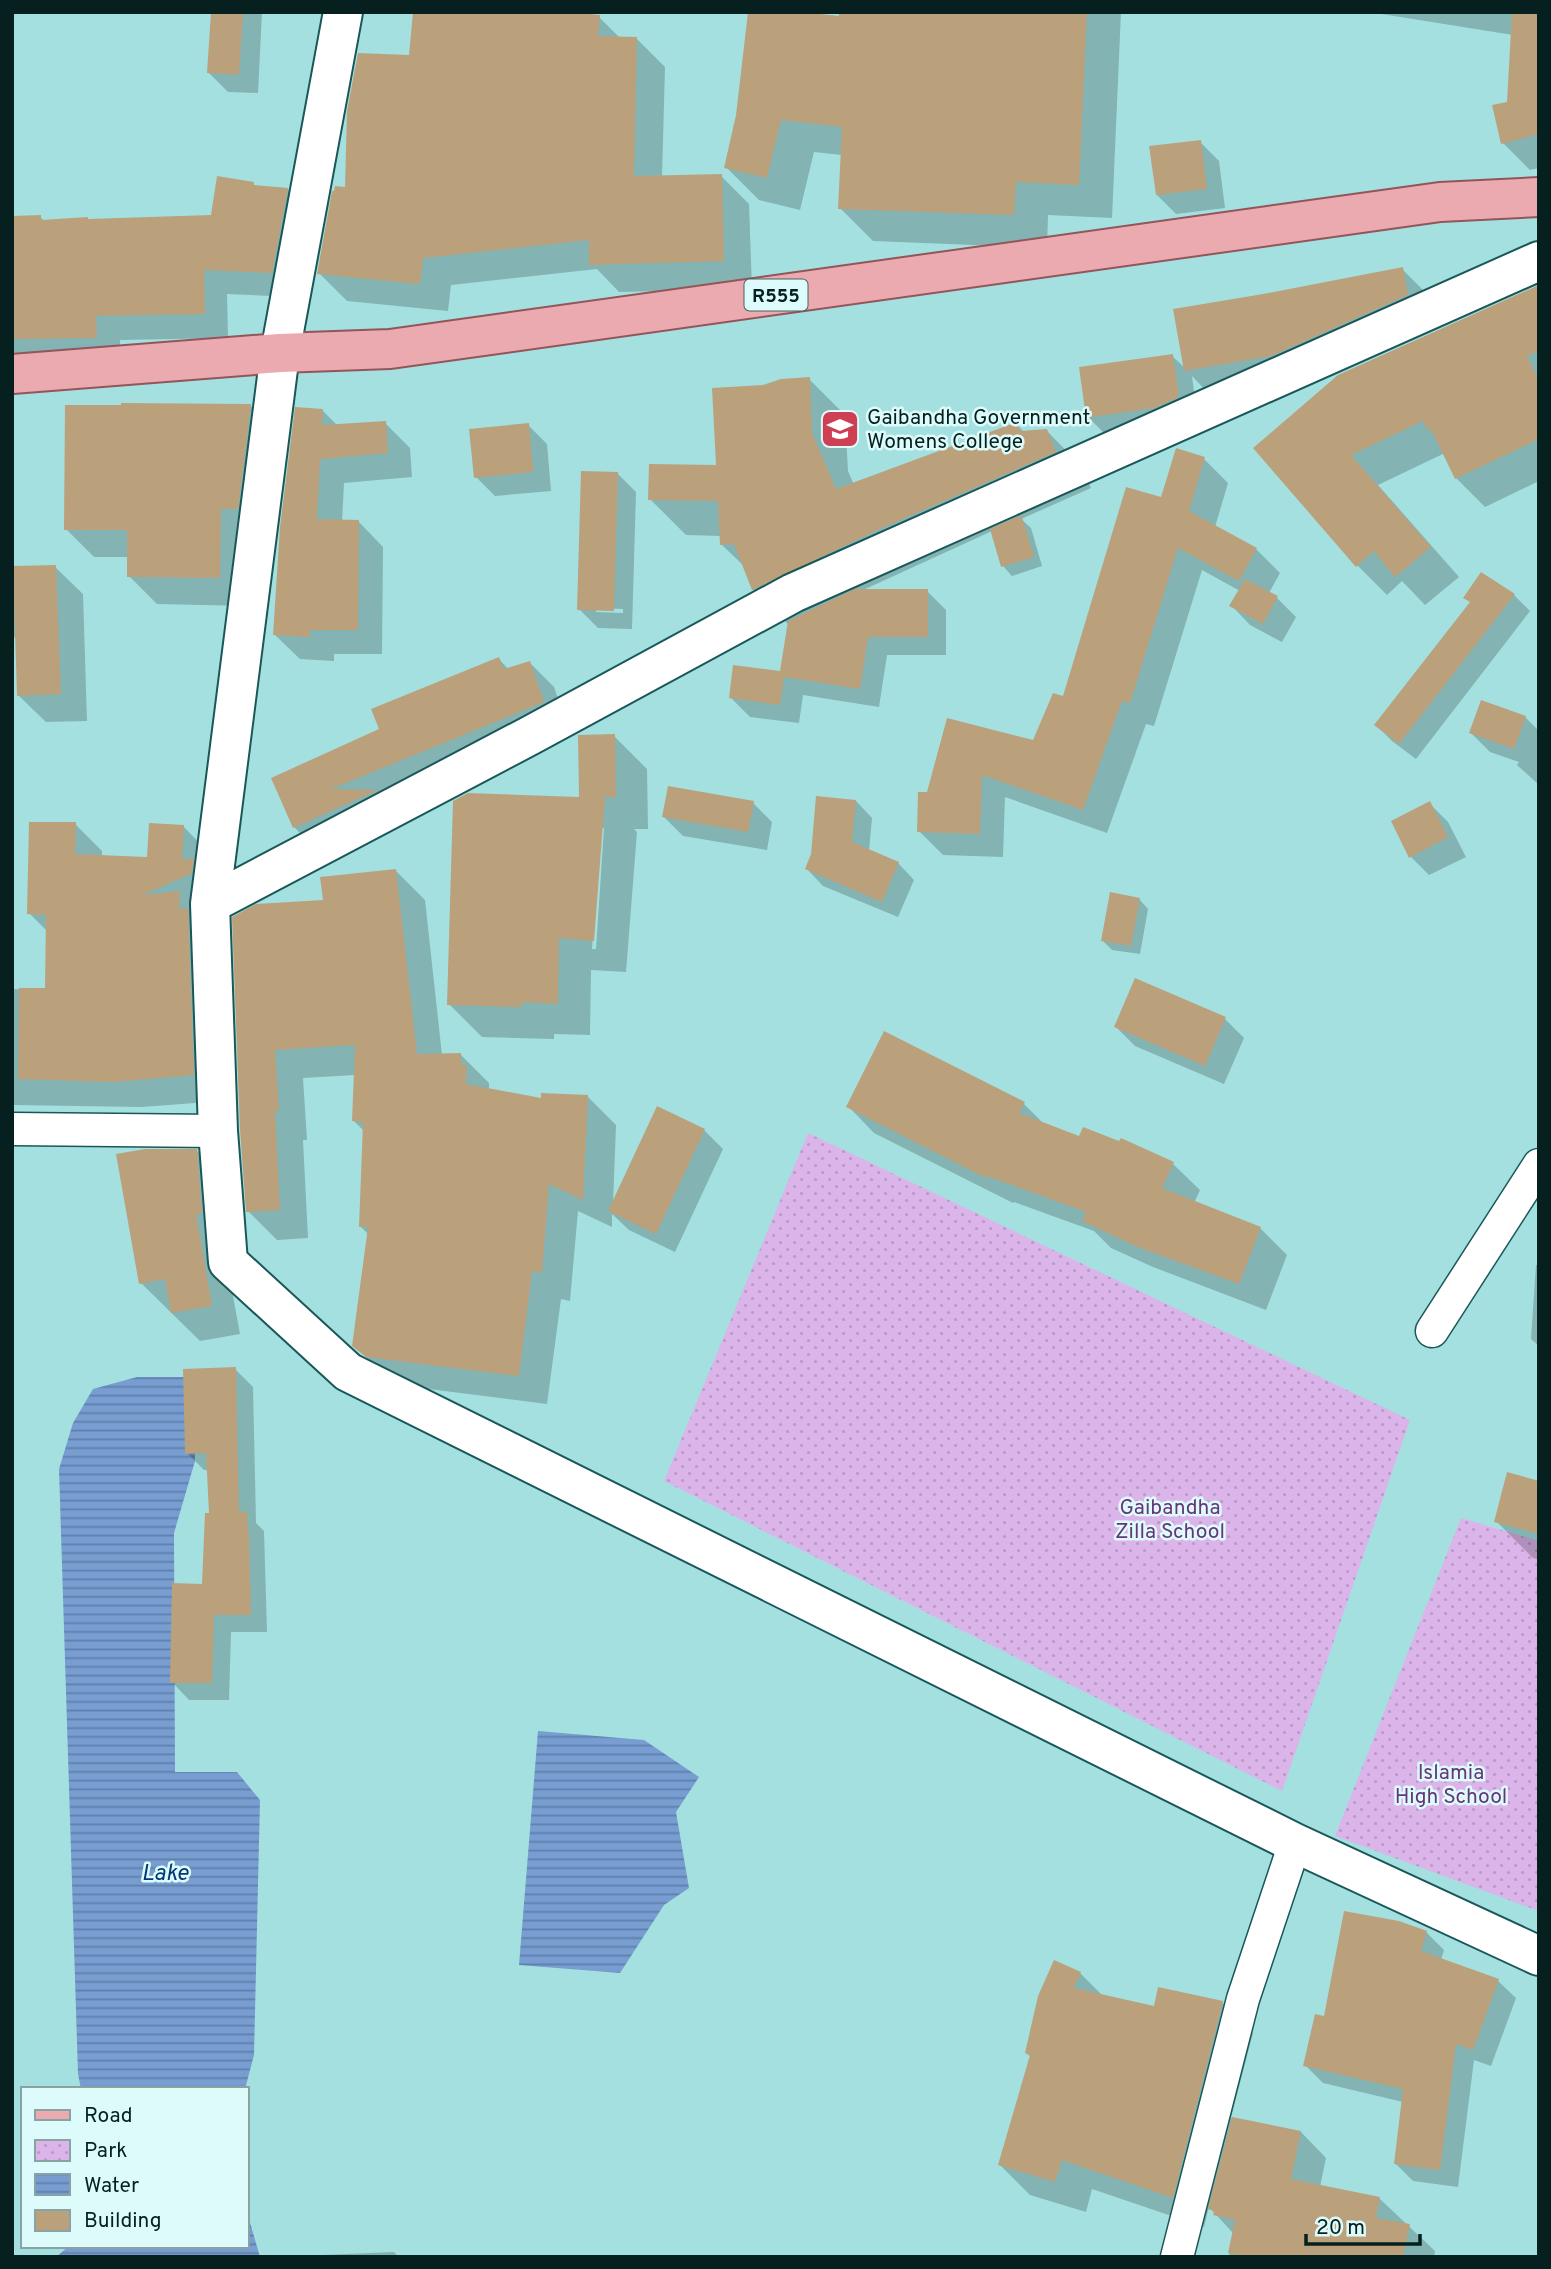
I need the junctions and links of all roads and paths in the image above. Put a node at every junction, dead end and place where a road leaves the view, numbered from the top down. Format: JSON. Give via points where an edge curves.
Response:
{"nodes":[{"id":1,"x":343,"y":12,"type":"edge"},
{"id":2,"x":1539,"y":197,"type":"edge"},
{"id":3,"x":1539,"y":261,"type":"edge"},
{"id":4,"x":280,"y":353,"type":"junction"},
{"id":5,"x":12,"y":374,"type":"edge"},
{"id":6,"x":210,"y":904,"type":"junction"},
{"id":7,"x":12,"y":1129,"type":"edge"},
{"id":8,"x":218,"y":1131,"type":"junction"},
{"id":9,"x":1539,"y":1165,"type":"edge"},
{"id":10,"x":1432,"y":1331,"type":"dead end"},
{"id":11,"x":1295,"y":1843,"type":"junction"},
{"id":12,"x":1539,"y":1956,"type":"edge"},
{"id":13,"x":1177,"y":2257,"type":"edge"}],
"edges":[{"from":1,"to":4,"type":"street"},
{"from":2,"to":4,"type":"main road","number":"R555","via":[[1440,202],[390,349]]},
{"from":3,"to":6,"type":"street","via":[[793,593]]},
{"from":4,"to":5,"type":"main road","number":"R555"},
{"from":4,"to":6,"type":"street"},
{"from":6,"to":8,"type":"street"},
{"from":7,"to":8,"type":"street"},
{"from":8,"to":11,"type":"street","via":[[228,1262],[348,1372]]},
{"from":9,"to":10,"type":"street"},
{"from":11,"to":12,"type":"street"},
{"from":11,"to":13,"type":"street","via":[[1242,1999]]}]}
